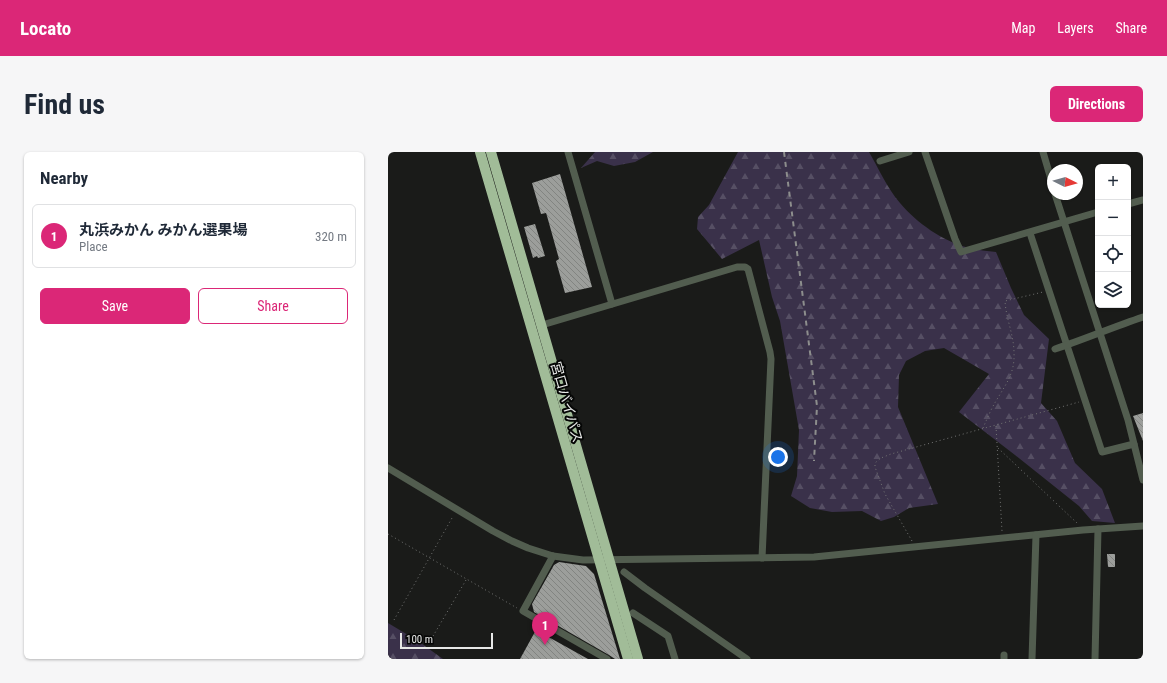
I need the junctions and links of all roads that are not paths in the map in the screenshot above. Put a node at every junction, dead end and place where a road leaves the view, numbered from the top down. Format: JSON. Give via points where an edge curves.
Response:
{"nodes":[{"id":1,"x":480,"y":152,"type":"edge"},
{"id":2,"x":491,"y":152,"type":"edge"},
{"id":3,"x":568,"y":152,"type":"edge"},
{"id":4,"x":909,"y":152,"type":"edge"},
{"id":5,"x":925,"y":152,"type":"edge"},
{"id":6,"x":1043,"y":152,"type":"edge"},
{"id":7,"x":880,"y":161,"type":"dead end"},
{"id":8,"x":1047,"y":166,"type":"edge"},
{"id":9,"x":1057,"y":200,"type":"edge"},
{"id":10,"x":1142,"y":203,"type":"edge"},
{"id":11,"x":1131,"y":204,"type":"edge"},
{"id":12,"x":1095,"y":213,"type":"edge"},
{"id":13,"x":1064,"y":222,"type":"junction"},
{"id":14,"x":1030,"y":233,"type":"junction"},
{"id":15,"x":612,"y":304,"type":"junction"},
{"id":16,"x":1143,"y":317,"type":"edge"},
{"id":17,"x":542,"y":325,"type":"junction"},
{"id":18,"x":1100,"y":333,"type":"junction"},
{"id":19,"x":1067,"y":345,"type":"junction"},
{"id":20,"x":1055,"y":348,"type":"dead end"},
{"id":21,"x":1134,"y":444,"type":"junction"},
{"id":22,"x":388,"y":468,"type":"edge"},
{"id":23,"x":1143,"y":480,"type":"edge"},
{"id":24,"x":1143,"y":526,"type":"edge"},
{"id":25,"x":1098,"y":528,"type":"junction"},
{"id":26,"x":1036,"y":535,"type":"junction"},
{"id":27,"x":553,"y":556,"type":"junction"},
{"id":28,"x":762,"y":558,"type":"junction"},
{"id":29,"x":598,"y":560,"type":"junction"},
{"id":30,"x":610,"y":560,"type":"junction"},
{"id":31,"x":624,"y":572,"type":"dead end"},
{"id":32,"x":633,"y":613,"type":"dead end"},
{"id":33,"x":607,"y":659,"type":"edge"},
{"id":34,"x":628,"y":659,"type":"edge"},
{"id":35,"x":638,"y":659,"type":"edge"},
{"id":36,"x":675,"y":659,"type":"edge"},
{"id":37,"x":747,"y":659,"type":"edge"},
{"id":38,"x":1032,"y":659,"type":"edge"},
{"id":39,"x":1095,"y":659,"type":"edge"}],
"edges":[{"from":1,"to":29,"type":"highway","name":"宮口バイパス"},
{"from":2,"to":17,"type":"highway","name":"宮口バイパス"},
{"from":3,"to":15,"type":"street"},
{"from":4,"to":7,"type":"street"},
{"from":5,"to":14,"type":"street","via":[[961,252]]},
{"from":6,"to":8,"type":"street"},
{"from":9,"to":13,"type":"street"},
{"from":10,"to":11,"type":"street"},
{"from":12,"to":13,"type":"street"},
{"from":13,"to":14,"type":"street"},
{"from":13,"to":18,"type":"street"},
{"from":14,"to":19,"type":"street"},
{"from":15,"to":17,"type":"street"},
{"from":15,"to":28,"type":"street","via":[[738,267],[748,269],[770,352]]},
{"from":16,"to":18,"type":"street"},
{"from":17,"to":30,"type":"highway","name":"宮口バイパス"},
{"from":18,"to":19,"type":"street"},
{"from":18,"to":21,"type":"street"},
{"from":19,"to":20,"type":"street"},
{"from":19,"to":21,"type":"street","via":[[1102,452]]},
{"from":21,"to":23,"type":"street"},
{"from":22,"to":27,"type":"street","via":[[494,531],[528,548]]},
{"from":24,"to":25,"type":"street"},
{"from":25,"to":26,"type":"street"},
{"from":25,"to":39,"type":"street"},
{"from":26,"to":28,"type":"street","via":[[814,557]]},
{"from":26,"to":38,"type":"street"},
{"from":27,"to":29,"type":"street"},
{"from":27,"to":33,"type":"street","via":[[522,611]]},
{"from":28,"to":30,"type":"street"},
{"from":29,"to":30,"type":"street"},
{"from":29,"to":34,"type":"highway","name":"宮口バイパス"},
{"from":30,"to":35,"type":"highway","name":"宮口バイパス"},
{"from":31,"to":37,"type":"street"},
{"from":32,"to":36,"type":"street","via":[[668,636]]}]}
